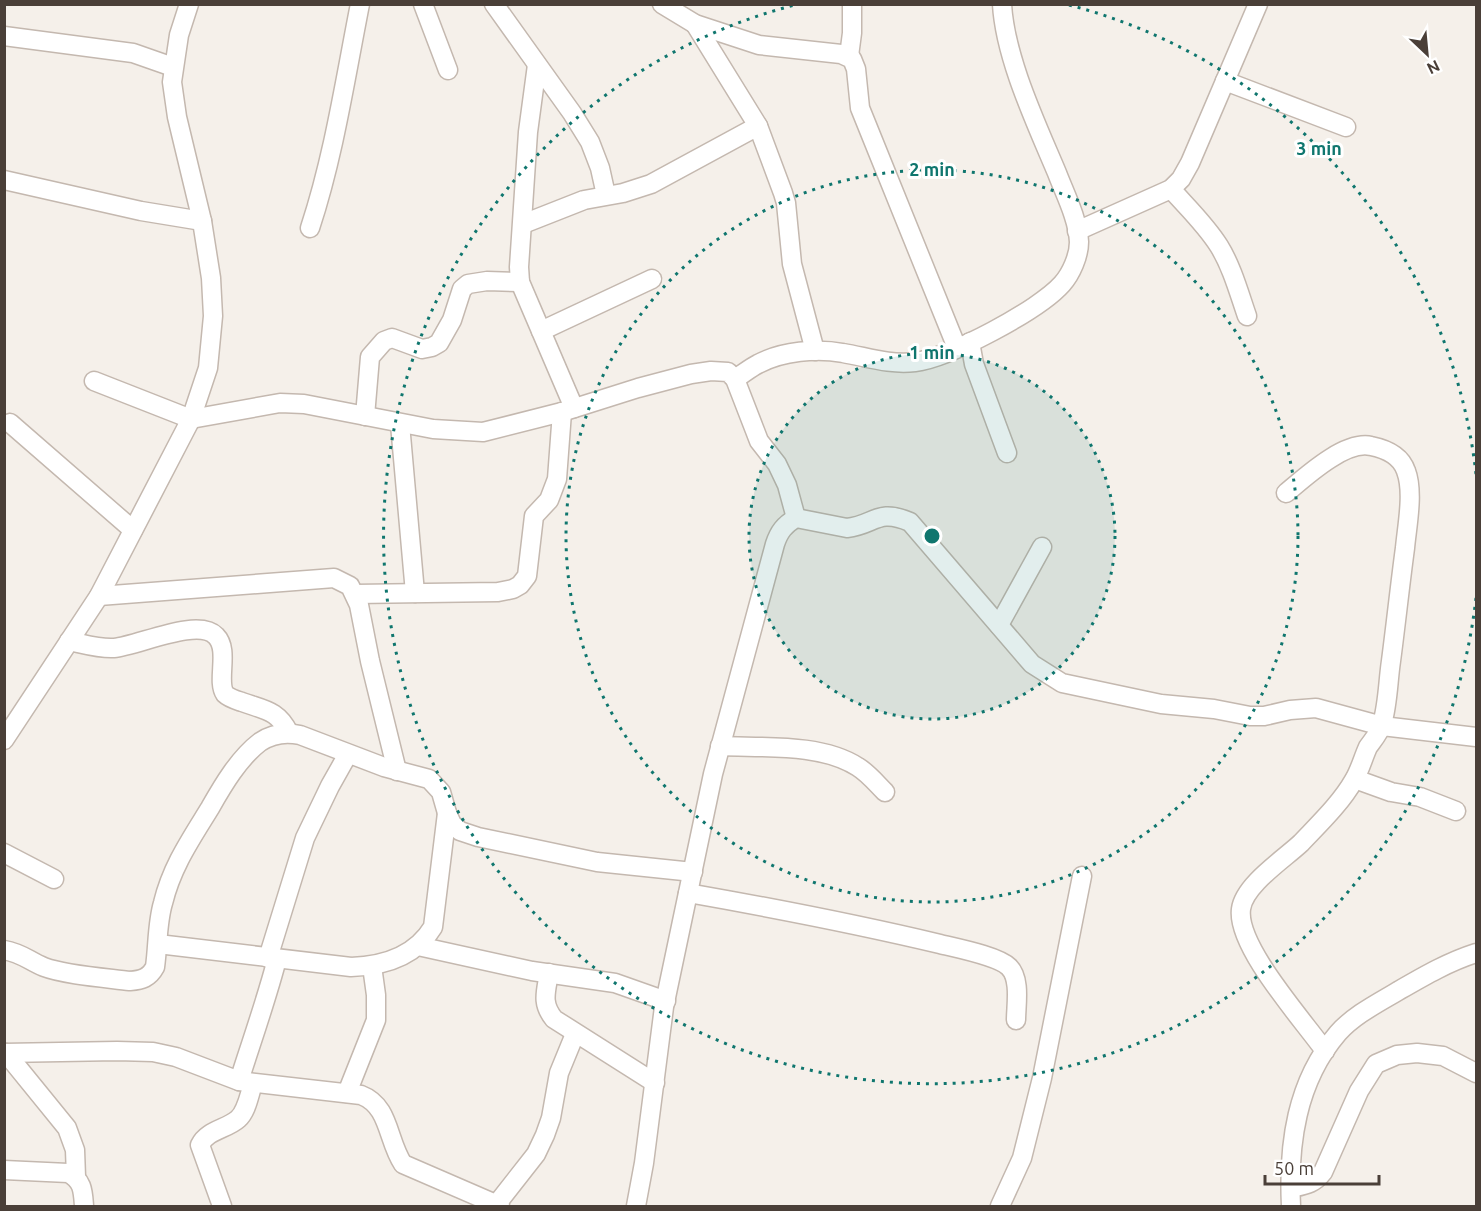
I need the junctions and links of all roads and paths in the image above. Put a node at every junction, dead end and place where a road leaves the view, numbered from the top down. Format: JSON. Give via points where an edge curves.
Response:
{"nodes":[{"id":1,"x":189,"y":4,"type":"edge"},
{"id":2,"x":360,"y":4,"type":"edge"},
{"id":3,"x":423,"y":4,"type":"edge"},
{"id":4,"x":494,"y":4,"type":"edge"},
{"id":5,"x":662,"y":4,"type":"edge"},
{"id":6,"x":852,"y":4,"type":"edge"},
{"id":7,"x":1002,"y":4,"type":"edge"},
{"id":8,"x":1257,"y":4,"type":"edge"},
{"id":9,"x":695,"y":24,"type":"junction"},
{"id":10,"x":4,"y":36,"type":"edge"},
{"id":11,"x":849,"y":56,"type":"junction"},
{"id":12,"x":537,"y":65,"type":"junction"},
{"id":13,"x":173,"y":67,"type":"junction"},
{"id":14,"x":448,"y":69,"type":"dead end"},
{"id":15,"x":1225,"y":81,"type":"junction"},
{"id":16,"x":758,"y":126,"type":"junction"},
{"id":17,"x":1346,"y":128,"type":"dead end"},
{"id":18,"x":4,"y":180,"type":"edge"},
{"id":19,"x":1171,"y":189,"type":"junction"},
{"id":20,"x":606,"y":195,"type":"junction"},
{"id":21,"x":202,"y":221,"type":"junction"},
{"id":22,"x":523,"y":224,"type":"junction"},
{"id":23,"x":310,"y":228,"type":"dead end"},
{"id":24,"x":1077,"y":231,"type":"junction"},
{"id":25,"x":652,"y":279,"type":"dead end"},
{"id":26,"x":520,"y":282,"type":"junction"},
{"id":27,"x":1247,"y":316,"type":"dead end"},
{"id":28,"x":541,"y":331,"type":"junction"},
{"id":29,"x":964,"y":345,"type":"junction"},
{"id":30,"x":815,"y":351,"type":"junction"},
{"id":31,"x":735,"y":379,"type":"junction"},
{"id":32,"x":94,"y":381,"type":"dead end"},
{"id":33,"x":568,"y":410,"type":"junction"},
{"id":34,"x":365,"y":416,"type":"junction"},
{"id":35,"x":190,"y":419,"type":"junction"},
{"id":36,"x":10,"y":423,"type":"dead end"},
{"id":37,"x":400,"y":424,"type":"junction"},
{"id":38,"x":1007,"y":453,"type":"dead end"},
{"id":39,"x":1286,"y":493,"type":"dead end"},
{"id":40,"x":796,"y":518,"type":"junction"},
{"id":41,"x":133,"y":530,"type":"junction"},
{"id":42,"x":1042,"y":547,"type":"dead end"},
{"id":43,"x":415,"y":593,"type":"junction"},
{"id":44,"x":355,"y":594,"type":"junction"},
{"id":45,"x":99,"y":596,"type":"junction"},
{"id":46,"x":999,"y":626,"type":"junction"},
{"id":47,"x":69,"y":641,"type":"junction"},
{"id":48,"x":1382,"y":726,"type":"junction"},
{"id":49,"x":289,"y":733,"type":"junction"},
{"id":50,"x":1476,"y":737,"type":"edge"},
{"id":51,"x":4,"y":740,"type":"edge"},
{"id":52,"x":720,"y":746,"type":"junction"},
{"id":53,"x":348,"y":754,"type":"junction"},
{"id":54,"x":397,"y":771,"type":"junction"},
{"id":55,"x":1355,"y":779,"type":"junction"},
{"id":56,"x":885,"y":792,"type":"dead end"},
{"id":57,"x":1456,"y":811,"type":"dead end"},
{"id":58,"x":447,"y":813,"type":"junction"},
{"id":59,"x":4,"y":853,"type":"edge"},
{"id":60,"x":693,"y":872,"type":"junction"},
{"id":61,"x":1082,"y":876,"type":"dead end"},
{"id":62,"x":54,"y":879,"type":"dead end"},
{"id":63,"x":688,"y":893,"type":"junction"},
{"id":64,"x":158,"y":944,"type":"junction"},
{"id":65,"x":418,"y":946,"type":"junction"},
{"id":66,"x":4,"y":951,"type":"edge"},
{"id":67,"x":1476,"y":953,"type":"edge"},
{"id":68,"x":273,"y":959,"type":"junction"},
{"id":69,"x":372,"y":966,"type":"junction"},
{"id":70,"x":549,"y":973,"type":"junction"},
{"id":71,"x":666,"y":1001,"type":"junction"},
{"id":72,"x":1016,"y":1020,"type":"dead end"},
{"id":73,"x":575,"y":1034,"type":"junction"},
{"id":74,"x":1325,"y":1051,"type":"junction"},
{"id":75,"x":5,"y":1053,"type":"edge"},
{"id":76,"x":1476,"y":1073,"type":"edge"},
{"id":77,"x":246,"y":1082,"type":"junction"},
{"id":78,"x":654,"y":1083,"type":"junction"},
{"id":79,"x":347,"y":1093,"type":"junction"},
{"id":80,"x":4,"y":1170,"type":"edge"},
{"id":81,"x":76,"y":1177,"type":"junction"},
{"id":82,"x":1291,"y":1188,"type":"junction"},
{"id":83,"x":643,"y":1203,"type":"edge"},
{"id":84,"x":84,"y":1206,"type":"edge"},
{"id":85,"x":222,"y":1206,"type":"edge"},
{"id":86,"x":498,"y":1206,"type":"edge"},
{"id":87,"x":1000,"y":1206,"type":"edge"},
{"id":88,"x":1291,"y":1206,"type":"edge"}],
"edges":[{"from":1,"to":13,"type":"street"},
{"from":2,"to":23,"type":"street","via":[[343,103]]},
{"from":3,"to":14,"type":"street"},
{"from":4,"to":12,"type":"street"},
{"from":5,"to":9,"type":"street"},
{"from":6,"to":11,"type":"street"},
{"from":7,"to":24,"type":"street","via":[[1012,56]]},
{"from":8,"to":15,"type":"street"},
{"from":9,"to":11,"type":"street","via":[[759,45]]},
{"from":9,"to":16,"type":"street"},
{"from":10,"to":13,"type":"street","via":[[133,53]]},
{"from":11,"to":29,"type":"street","via":[[856,69],[860,108]]},
{"from":12,"to":20,"type":"street","via":[[590,142]]},
{"from":12,"to":22,"type":"street","via":[[528,132]]},
{"from":13,"to":21,"type":"street","via":[[173,99]]},
{"from":15,"to":17,"type":"street"},
{"from":15,"to":19,"type":"street","via":[[1190,163]]},
{"from":16,"to":20,"type":"street","via":[[651,184]]},
{"from":16,"to":30,"type":"street","via":[[786,203],[792,264]]},
{"from":18,"to":21,"type":"street"},
{"from":19,"to":24,"type":"street"},
{"from":19,"to":27,"type":"street","via":[[1221,248]]},
{"from":20,"to":22,"type":"street"},
{"from":21,"to":35,"type":"street","via":[[213,316],[208,368]]},
{"from":22,"to":26,"type":"street"},
{"from":24,"to":29,"type":"street","via":[[1077,255],[1063,283],[1022,315]]},
{"from":25,"to":28,"type":"street"},
{"from":26,"to":28,"type":"street"},
{"from":26,"to":34,"type":"street","via":[[468,284],[462,289],[439,343],[432,347],[422,349],[392,338],[384,341],[370,357]]},
{"from":28,"to":33,"type":"street"},
{"from":29,"to":30,"type":"street","via":[[917,362],[899,363]]},
{"from":29,"to":38,"type":"street"},
{"from":30,"to":31,"type":"street","via":[[759,363]]},
{"from":31,"to":33,"type":"street","via":[[728,372],[711,370]]},
{"from":31,"to":40,"type":"street","via":[[759,441],[787,485]]},
{"from":32,"to":35,"type":"street"},
{"from":33,"to":37,"type":"street","via":[[483,432]]},
{"from":33,"to":43,"type":"street","via":[[557,479],[549,500],[534,516],[527,576],[520,585],[498,592]]},
{"from":34,"to":35,"type":"street","via":[[280,403]]},
{"from":34,"to":37,"type":"street"},
{"from":35,"to":41,"type":"street"},
{"from":36,"to":41,"type":"street"},
{"from":37,"to":43,"type":"street"},
{"from":39,"to":48,"type":"street","via":[[1354,446],[1387,451],[1398,458],[1408,474],[1409,513]]},
{"from":40,"to":46,"type":"street","via":[[847,528],[884,516],[910,522]]},
{"from":40,"to":52,"type":"street","via":[[786,524],[775,544]]},
{"from":41,"to":45,"type":"street"},
{"from":42,"to":46,"type":"street"},
{"from":43,"to":44,"type":"street"},
{"from":44,"to":45,"type":"street","via":[[350,586],[334,578]]},
{"from":44,"to":54,"type":"street"},
{"from":45,"to":47,"type":"street"},
{"from":46,"to":48,"type":"street","via":[[1032,664],[1062,684],[1154,703],[1264,716],[1316,708]]},
{"from":47,"to":49,"type":"street","via":[[125,647],[179,631],[206,631],[216,636],[220,644],[226,694],[276,714]]},
{"from":47,"to":51,"type":"street"},
{"from":48,"to":50,"type":"street"},
{"from":48,"to":55,"type":"street"},
{"from":49,"to":53,"type":"street"},
{"from":49,"to":64,"type":"street","via":[[261,742],[218,793],[173,874],[162,904]]},
{"from":52,"to":56,"type":"street","via":[[826,753],[858,767]]},
{"from":52,"to":60,"type":"street"},
{"from":53,"to":54,"type":"street"},
{"from":53,"to":68,"type":"street","via":[[305,838]]},
{"from":54,"to":58,"type":"street","via":[[436,784]]},
{"from":55,"to":57,"type":"street"},
{"from":55,"to":74,"type":"street","via":[[1299,844],[1253,886],[1240,910],[1253,953]]},
{"from":58,"to":60,"type":"street","via":[[460,831],[478,837],[597,862]]},
{"from":58,"to":65,"type":"street","via":[[433,927]]},
{"from":59,"to":62,"type":"street"},
{"from":60,"to":63,"type":"street"},
{"from":61,"to":87,"type":"street","via":[[1042,1078],[1022,1158]]},
{"from":63,"to":71,"type":"street"},
{"from":63,"to":72,"type":"street","via":[[837,920],[996,960],[1009,966],[1014,975]]},
{"from":64,"to":66,"type":"street","via":[[150,975],[130,981],[44,967]]},
{"from":64,"to":68,"type":"street"},
{"from":65,"to":69,"type":"street"},
{"from":65,"to":70,"type":"street"},
{"from":67,"to":74,"type":"street","via":[[1452,961],[1362,1012]]},
{"from":68,"to":69,"type":"street"},
{"from":68,"to":77,"type":"street"},
{"from":69,"to":79,"type":"street","via":[[376,1020]]},
{"from":70,"to":71,"type":"street","via":[[615,983]]},
{"from":70,"to":73,"type":"street","via":[[547,1010]]},
{"from":71,"to":78,"type":"street"},
{"from":73,"to":78,"type":"street"},
{"from":73,"to":86,"type":"street","via":[[559,1073],[545,1135]]},
{"from":74,"to":82,"type":"street","via":[[1295,1122]]},
{"from":75,"to":77,"type":"street","via":[[153,1052]]},
{"from":75,"to":81,"type":"street","via":[[67,1128],[75,1150]]},
{"from":76,"to":82,"type":"street","via":[[1443,1056],[1417,1053],[1397,1055],[1376,1064],[1359,1091],[1323,1172],[1317,1180]]},
{"from":77,"to":79,"type":"street"},
{"from":77,"to":85,"type":"street","via":[[244,1111],[239,1119],[203,1138],[200,1145]]},
{"from":78,"to":83,"type":"street"},
{"from":79,"to":86,"type":"street","via":[[372,1099],[379,1106],[403,1164]]},
{"from":80,"to":81,"type":"street","via":[[68,1173]]},
{"from":81,"to":84,"type":"street"},
{"from":82,"to":88,"type":"street"}]}
